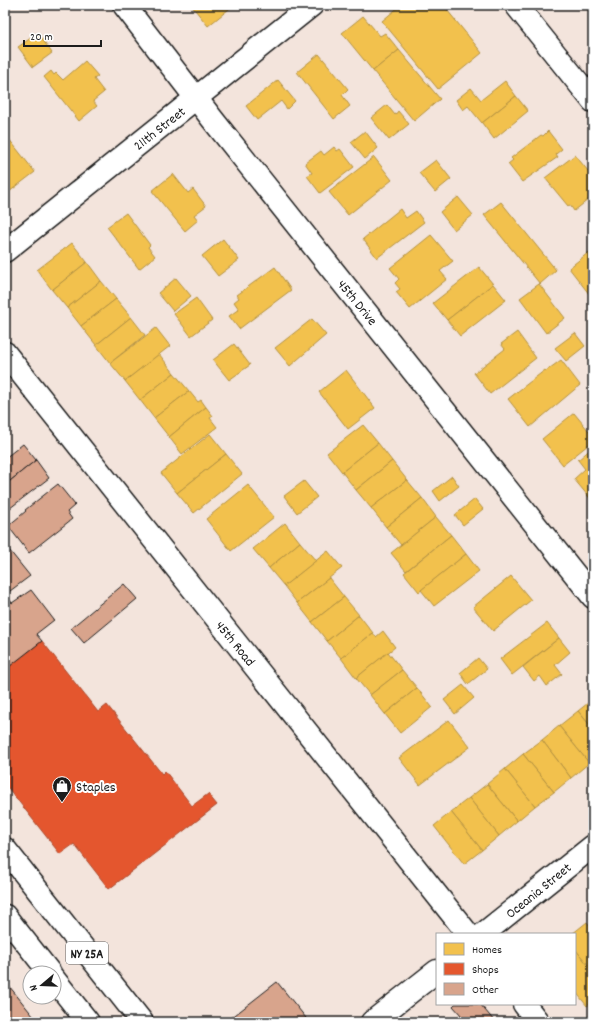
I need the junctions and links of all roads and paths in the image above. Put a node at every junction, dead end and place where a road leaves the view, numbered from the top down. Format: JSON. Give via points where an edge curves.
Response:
{"nodes":[{"id":1,"x":124,"y":5,"type":"edge"},
{"id":2,"x":312,"y":5,"type":"edge"},
{"id":3,"x":516,"y":5,"type":"edge"},
{"id":4,"x":196,"y":99,"type":"junction"},
{"id":5,"x":593,"y":101,"type":"edge"},
{"id":6,"x":5,"y":251,"type":"edge"},
{"id":7,"x":5,"y":353,"type":"edge"},
{"id":8,"x":593,"y":597,"type":"edge"},
{"id":9,"x":593,"y":846,"type":"edge"},
{"id":10,"x":5,"y":850,"type":"edge"},
{"id":11,"x":5,"y":916,"type":"edge"},
{"id":12,"x":467,"y":933,"type":"edge"},
{"id":13,"x":484,"y":933,"type":"edge"},
{"id":14,"x":44,"y":965,"type":"edge"},
{"id":15,"x":436,"y":971,"type":"edge"},
{"id":16,"x":62,"y":989,"type":"edge"},
{"id":17,"x":525,"y":1005,"type":"edge"},
{"id":18,"x":134,"y":1019,"type":"edge"},
{"id":19,"x":88,"y":1022,"type":"edge"},
{"id":20,"x":372,"y":1022,"type":"edge"},
{"id":21,"x":538,"y":1022,"type":"edge"}],
"edges":[{"from":1,"to":4,"type":"street","name":"45th Drive"},
{"from":2,"to":4,"type":"street","name":"211th Street"},
{"from":3,"to":5,"type":"street"},
{"from":4,"to":6,"type":"street","name":"211th Street"},
{"from":4,"to":8,"type":"street","name":"45th Drive"},
{"from":7,"to":12,"type":"street","name":"45th Road"},
{"from":9,"to":13,"type":"street","name":"Oceania Street"},
{"from":10,"to":18,"type":"street","number":"NY 25A"},
{"from":11,"to":14,"type":"street"},
{"from":15,"to":20,"type":"street"},
{"from":16,"to":19,"type":"street"},
{"from":17,"to":21,"type":"street"}]}
